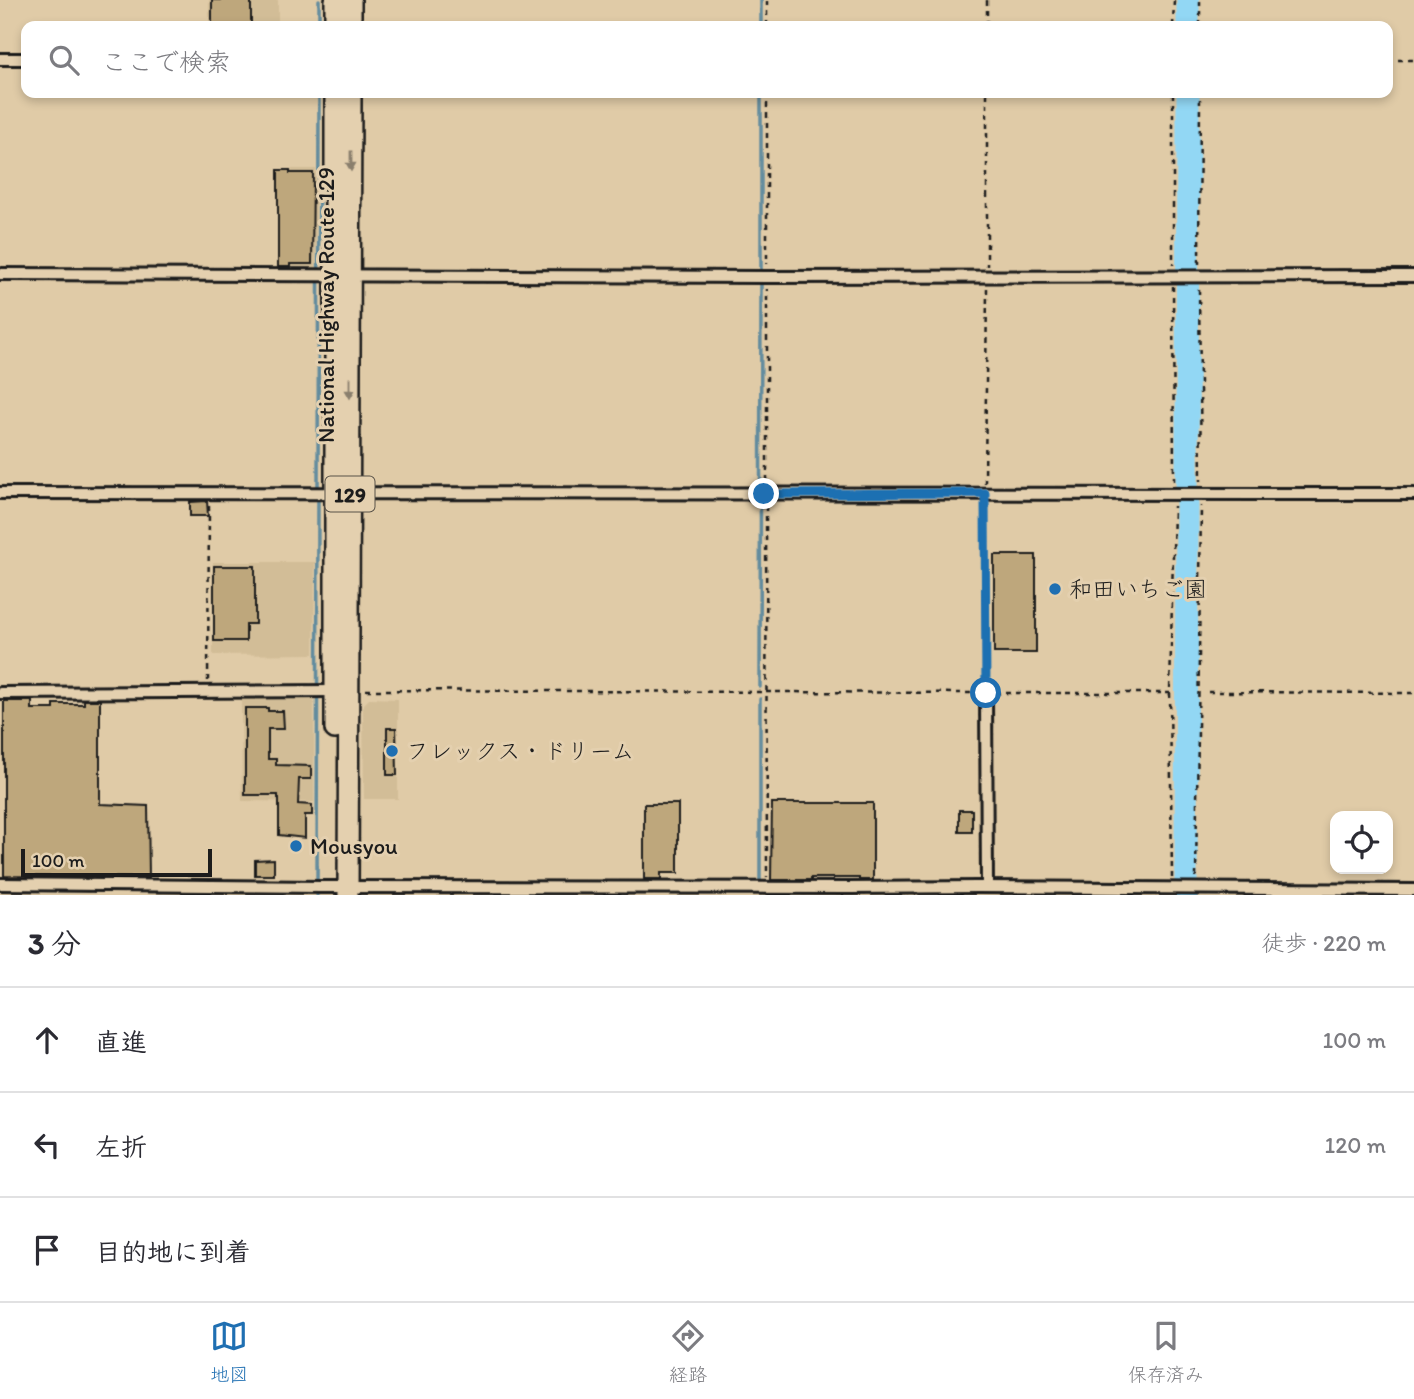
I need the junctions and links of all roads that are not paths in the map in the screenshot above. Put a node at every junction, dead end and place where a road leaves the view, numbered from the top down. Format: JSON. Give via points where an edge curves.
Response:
{"nodes":[{"id":1,"x":335,"y":0,"type":"edge"},
{"id":2,"x":351,"y":0,"type":"edge"},
{"id":3,"x":335,"y":21,"type":"edge"},
{"id":4,"x":351,"y":21,"type":"edge"},
{"id":5,"x":0,"y":59,"type":"edge"},
{"id":6,"x":21,"y":59,"type":"edge"},
{"id":7,"x":335,"y":98,"type":"edge"},
{"id":8,"x":350,"y":98,"type":"edge"},
{"id":9,"x":0,"y":274,"type":"edge"},
{"id":10,"x":330,"y":275,"type":"junction"},
{"id":11,"x":1414,"y":276,"type":"edge"},
{"id":12,"x":0,"y":493,"type":"edge"},
{"id":13,"x":330,"y":493,"type":"junction"},
{"id":14,"x":1414,"y":494,"type":"edge"},
{"id":15,"x":329,"y":691,"type":"junction"},
{"id":16,"x":986,"y":693,"type":"road end"},
{"id":17,"x":0,"y":694,"type":"edge"},
{"id":18,"x":0,"y":884,"type":"edge"},
{"id":19,"x":333,"y":890,"type":"edge"},
{"id":20,"x":980,"y":890,"type":"edge"},
{"id":21,"x":1414,"y":890,"type":"edge"},
{"id":22,"x":854,"y":891,"type":"edge"}],
"edges":[{"from":1,"to":3,"type":"highway"},
{"from":2,"to":4,"type":"highway"},
{"from":5,"to":6,"type":"street"},
{"from":7,"to":10,"type":"highway","name":"National Highway Route 129","number":"129"},
{"from":8,"to":10,"type":"highway","name":"National Highway Route 129","number":"129","one_way":true},
{"from":9,"to":10,"type":"street"},
{"from":10,"to":11,"type":"street"},
{"from":10,"to":13,"type":"highway","name":"National Highway Route 129","number":"129"},
{"from":12,"to":13,"type":"street"},
{"from":13,"to":14,"type":"street"},
{"from":13,"to":15,"type":"highway","name":"National Highway Route 129","number":"129"},
{"from":15,"to":17,"type":"street"},
{"from":15,"to":19,"type":"highway","name":"National Highway Route 129","number":"129"},
{"from":16,"to":20,"type":"street"},
{"from":18,"to":19,"type":"street"},
{"from":19,"to":22,"type":"street"},
{"from":20,"to":21,"type":"street"},
{"from":20,"to":22,"type":"street"}]}
